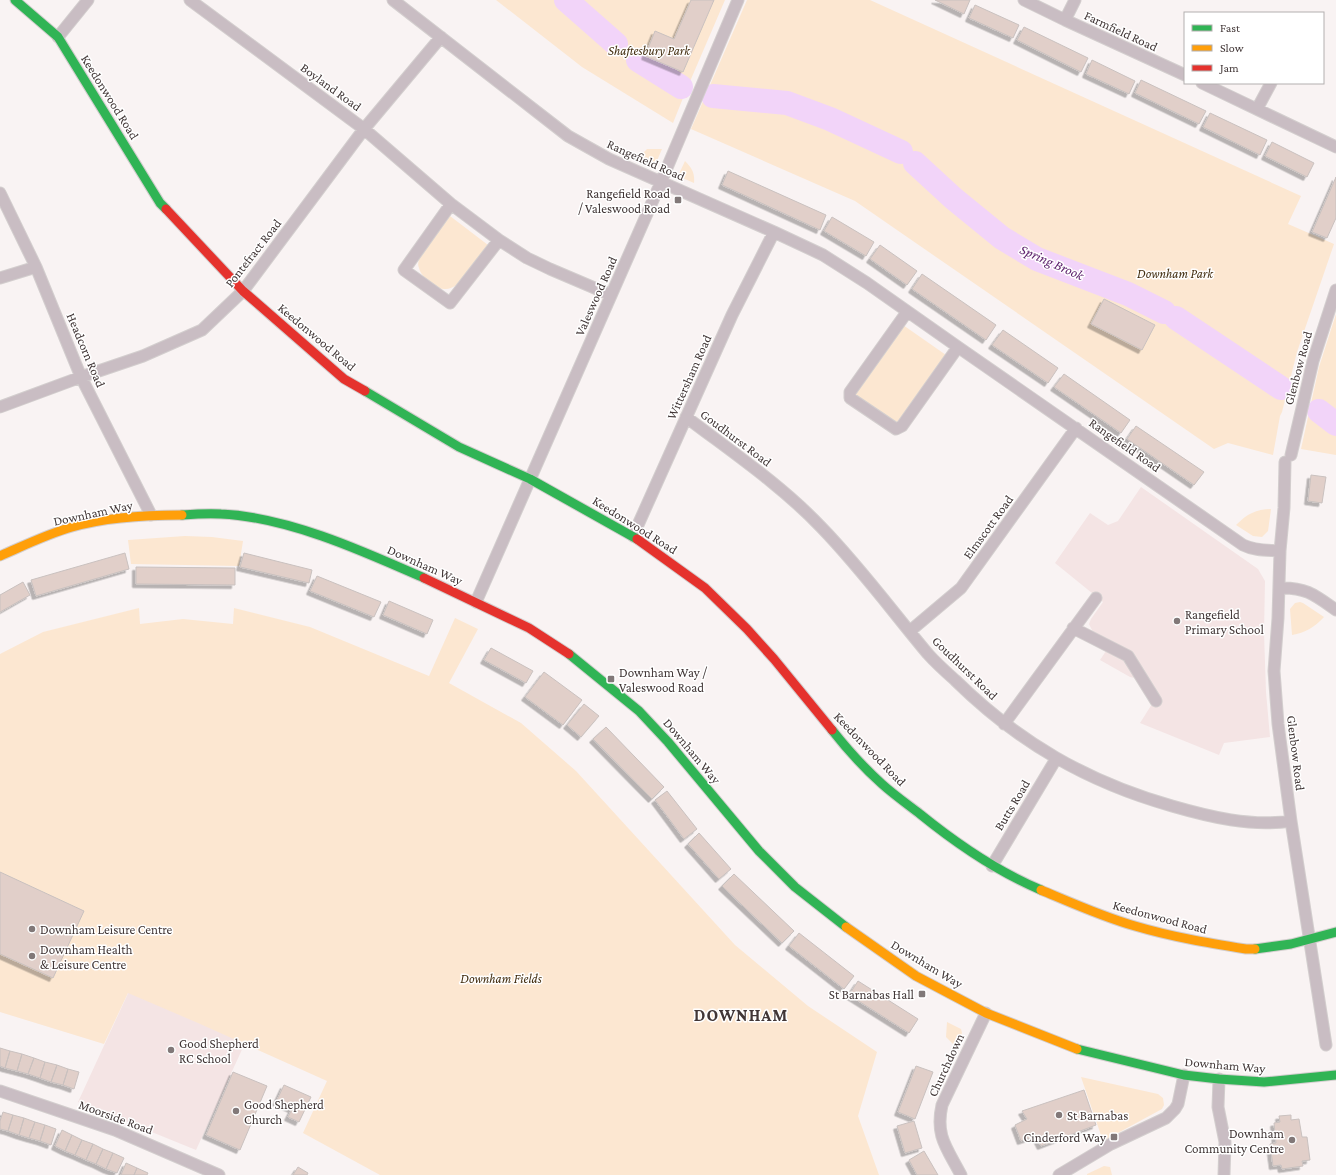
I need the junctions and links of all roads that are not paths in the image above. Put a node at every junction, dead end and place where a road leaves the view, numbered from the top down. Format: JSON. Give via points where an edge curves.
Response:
{"nodes":[{"id":1,"x":15,"y":0,"type":"edge"},
{"id":2,"x":88,"y":0,"type":"edge"},
{"id":3,"x":190,"y":0,"type":"edge"},
{"id":4,"x":393,"y":0,"type":"edge"},
{"id":5,"x":738,"y":0,"type":"edge"},
{"id":6,"x":1024,"y":0,"type":"edge"},
{"id":7,"x":1075,"y":0,"type":"edge"},
{"id":8,"x":1065,"y":20,"type":"junction"},
{"id":9,"x":58,"y":37,"type":"junction"},
{"id":10,"x":441,"y":38,"type":"junction"},
{"id":11,"x":1184,"y":75,"type":"edge"},
{"id":12,"x":1204,"y":84,"type":"edge"},
{"id":13,"x":1270,"y":84,"type":"edge"},
{"id":14,"x":1257,"y":109,"type":"junction"},
{"id":15,"x":364,"y":129,"type":"junction"},
{"id":16,"x":1336,"y":147,"type":"edge"},
{"id":17,"x":661,"y":182,"type":"junction"},
{"id":18,"x":0,"y":193,"type":"edge"},
{"id":19,"x":451,"y":204,"type":"junction"},
{"id":20,"x":774,"y":232,"type":"junction"},
{"id":21,"x":499,"y":240,"type":"junction"},
{"id":22,"x":36,"y":267,"type":"junction"},
{"id":23,"x":0,"y":278,"type":"edge"},
{"id":24,"x":1336,"y":290,"type":"edge"},
{"id":25,"x":243,"y":291,"type":"junction"},
{"id":26,"x":611,"y":295,"type":"junction"},
{"id":27,"x":907,"y":312,"type":"junction"},
{"id":28,"x":958,"y":347,"type":"junction"},
{"id":29,"x":81,"y":377,"type":"junction"},
{"id":30,"x":0,"y":407,"type":"edge"},
{"id":31,"x":686,"y":417,"type":"junction"},
{"id":32,"x":1076,"y":428,"type":"junction"},
{"id":33,"x":530,"y":479,"type":"junction"},
{"id":34,"x":151,"y":515,"type":"junction"},
{"id":35,"x":633,"y":536,"type":"junction"},
{"id":36,"x":1280,"y":551,"type":"junction"},
{"id":37,"x":0,"y":556,"type":"edge"},
{"id":38,"x":1279,"y":588,"type":"junction"},
{"id":39,"x":1096,"y":598,"type":"dead end"},
{"id":40,"x":476,"y":602,"type":"junction"},
{"id":41,"x":1336,"y":610,"type":"edge"},
{"id":42,"x":1073,"y":628,"type":"junction"},
{"id":43,"x":910,"y":631,"type":"junction"},
{"id":44,"x":1156,"y":701,"type":"dead end"},
{"id":45,"x":1004,"y":724,"type":"junction"},
{"id":46,"x":1056,"y":759,"type":"junction"},
{"id":47,"x":1291,"y":821,"type":"junction"},
{"id":48,"x":992,"y":866,"type":"junction"},
{"id":49,"x":1336,"y":932,"type":"edge"},
{"id":50,"x":1310,"y":939,"type":"junction"},
{"id":51,"x":986,"y":1013,"type":"junction"},
{"id":52,"x":1326,"y":1045,"type":"dead end"},
{"id":53,"x":1184,"y":1075,"type":"junction"},
{"id":54,"x":1336,"y":1076,"type":"edge"},
{"id":55,"x":1219,"y":1079,"type":"junction"},
{"id":56,"x":0,"y":1091,"type":"edge"},
{"id":57,"x":218,"y":1175,"type":"edge"},
{"id":58,"x":961,"y":1175,"type":"edge"},
{"id":59,"x":1059,"y":1175,"type":"edge"},
{"id":60,"x":1224,"y":1175,"type":"edge"}],
"edges":[{"from":1,"to":9,"type":"street","name":"Keedonwood Road"},
{"from":2,"to":9,"type":"street"},
{"from":3,"to":15,"type":"street","name":"Boyland Road"},
{"from":4,"to":10,"type":"street","name":"Rangefield Road"},
{"from":5,"to":17,"type":"street","name":"Valeswood Road"},
{"from":6,"to":8,"type":"street","name":"Farmfield Road"},
{"from":7,"to":8,"type":"street"},
{"from":8,"to":11,"type":"street","name":"Farmfield Road"},
{"from":9,"to":25,"type":"street","name":"Keedonwood Road","via":[[160,203]]},
{"from":10,"to":15,"type":"street","name":"Pontefract Road"},
{"from":10,"to":17,"type":"street","name":"Rangefield Road","via":[[568,136],[609,159]]},
{"from":12,"to":14,"type":"street"},
{"from":13,"to":14,"type":"street"},
{"from":14,"to":16,"type":"street"},
{"from":15,"to":19,"type":"street","name":"Boyland Road"},
{"from":15,"to":25,"type":"street","name":"Pontefract Road"},
{"from":17,"to":20,"type":"street","name":"Rangefield Road"},
{"from":17,"to":26,"type":"street","name":"Valeswood Road"},
{"from":18,"to":22,"type":"street","name":"Headcorn Road"},
{"from":19,"to":21,"type":"street","name":"Boyland Road"},
{"from":19,"to":21,"type":"street","via":[[404,270],[450,303]]},
{"from":20,"to":27,"type":"street","name":"Rangefield Road","via":[[823,255]]},
{"from":20,"to":31,"type":"street","name":"Wittersham Road","via":[[732,315]]},
{"from":21,"to":26,"type":"street","name":"Boyland Road","via":[[550,270]]},
{"from":22,"to":23,"type":"street"},
{"from":22,"to":29,"type":"street","name":"Headcorn Road"},
{"from":24,"to":36,"type":"street","name":"Glenbow Road","via":[[1313,361],[1288,459]]},
{"from":25,"to":29,"type":"street","name":"Pontefract Road","via":[[202,330],[143,356]]},
{"from":25,"to":33,"type":"street","name":"Keedonwood Road","via":[[344,379],[459,447]]},
{"from":26,"to":33,"type":"street","name":"Valeswood Road"},
{"from":27,"to":28,"type":"street","name":"Rangefield Road","via":[[934,328]]},
{"from":27,"to":28,"type":"street","via":[[850,392],[850,398],[896,429],[902,426]]},
{"from":28,"to":32,"type":"street","name":"Rangefield Road"},
{"from":29,"to":30,"type":"street","name":"Pontefract Road"},
{"from":29,"to":34,"type":"street","name":"Headcorn Road"},
{"from":31,"to":35,"type":"street","name":"Wittersham Road"},
{"from":31,"to":43,"type":"street","name":"Goudhurst Road","via":[[757,470],[820,526],[857,566]]},
{"from":32,"to":36,"type":"street","name":"Rangefield Road","via":[[1243,545],[1258,550]]},
{"from":32,"to":43,"type":"street","name":"Elmscott Road","via":[[961,588]]},
{"from":33,"to":35,"type":"street","name":"Keedonwood Road"},
{"from":33,"to":40,"type":"street","name":"Valeswood Road"},
{"from":34,"to":37,"type":"street","name":"Downham Way","via":[[111,519],[72,527]]},
{"from":34,"to":40,"type":"street","name":"Downham Way","via":[[222,514],[265,520],[300,529],[378,558]]},
{"from":35,"to":48,"type":"street","name":"Keedonwood Road","via":[[705,588],[747,629],[851,753],[882,784],[947,836]]},
{"from":36,"to":38,"type":"street","name":"Glenbow Road"},
{"from":38,"to":41,"type":"street","via":[[1298,588],[1313,593]]},
{"from":38,"to":47,"type":"street","name":"Glenbow Road","via":[[1274,671]]},
{"from":39,"to":42,"type":"street"},
{"from":40,"to":51,"type":"street","name":"Downham Way","via":[[529,628],[572,656],[639,711],[759,851],[796,887],[850,932],[916,976]]},
{"from":42,"to":44,"type":"street","via":[[1128,656]]},
{"from":42,"to":45,"type":"street"},
{"from":43,"to":45,"type":"street","name":"Goudhurst Road","via":[[929,655]]},
{"from":45,"to":46,"type":"street","name":"Goudhurst Road"},
{"from":46,"to":47,"type":"street","name":"Goudhurst Road","via":[[1115,787],[1194,812],[1242,822]]},
{"from":46,"to":48,"type":"street","name":"Butts Road"},
{"from":47,"to":50,"type":"street","name":"Glenbow Road"},
{"from":48,"to":50,"type":"street","name":"Keedonwood Road","via":[[1020,881],[1097,913],[1181,938],[1246,949],[1291,944]]},
{"from":49,"to":50,"type":"street","name":"Keedonwood Road"},
{"from":50,"to":52,"type":"street","name":"Glenbow Road"},
{"from":51,"to":53,"type":"street","name":"Downham Way","via":[[1081,1051]]},
{"from":51,"to":58,"type":"street","name":"Churchdown","via":[[942,1105],[940,1117],[940,1133]]},
{"from":53,"to":55,"type":"street","name":"Downham Way"},
{"from":53,"to":59,"type":"street","via":[[1178,1104],[1166,1118],[1110,1144]]},
{"from":54,"to":55,"type":"street","name":"Downham Way","via":[[1264,1082]]},
{"from":55,"to":60,"type":"street","via":[[1218,1107],[1225,1142]]},
{"from":56,"to":57,"type":"street","name":"Moorside Road","via":[[115,1130]]}]}
